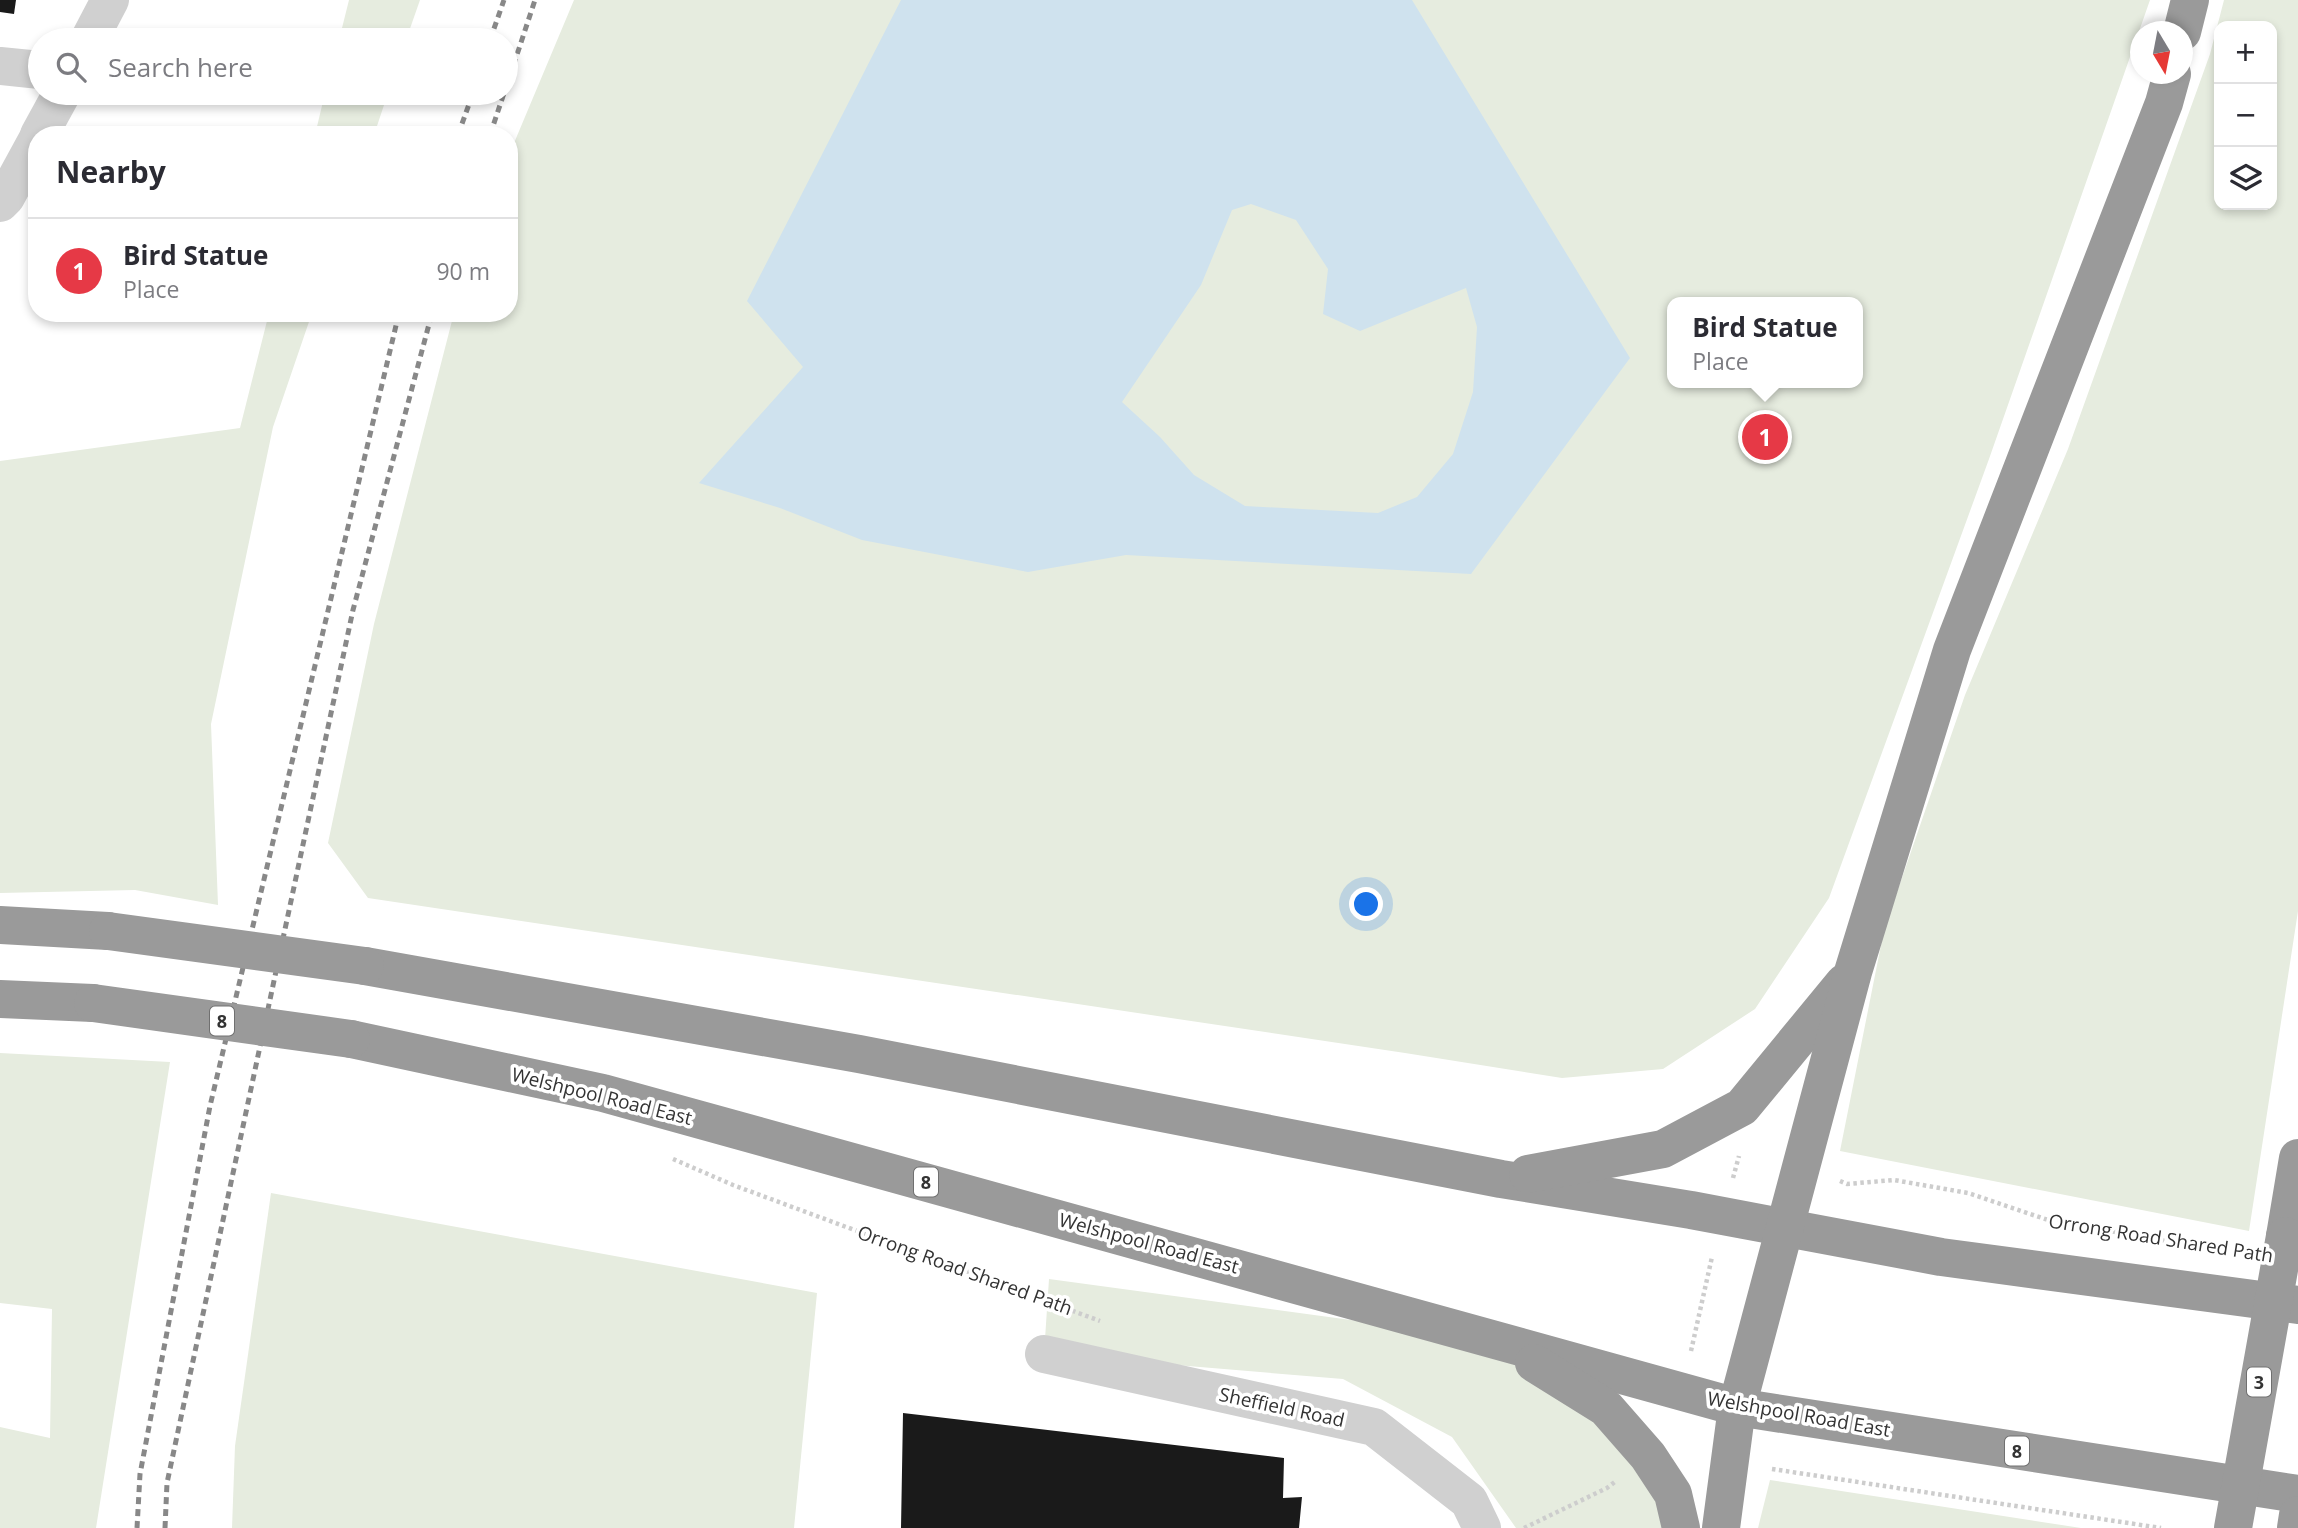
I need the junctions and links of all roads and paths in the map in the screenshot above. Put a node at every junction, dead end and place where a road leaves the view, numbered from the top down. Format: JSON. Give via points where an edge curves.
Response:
{"nodes":[{"id":1,"x":110,"y":0,"type":"edge"},
{"id":2,"x":2190,"y":0,"type":"edge"},
{"id":3,"x":2185,"y":21,"type":"edge"},
{"id":4,"x":95,"y":28,"type":"edge"},
{"id":5,"x":0,"y":65,"type":"edge"},
{"id":6,"x":28,"y":68,"type":"edge"},
{"id":7,"x":2169,"y":84,"type":"edge"},
{"id":8,"x":55,"y":105,"type":"edge"},
{"id":9,"x":44,"y":126,"type":"edge"},
{"id":10,"x":28,"y":157,"type":"edge"},
{"id":11,"x":0,"y":203,"type":"edge"},
{"id":12,"x":0,"y":925,"type":"edge"},
{"id":13,"x":1853,"y":972,"type":"junction"},
{"id":14,"x":0,"y":999,"type":"edge"},
{"id":15,"x":670,"y":1158,"type":"dead end"},
{"id":16,"x":2298,"y":1158,"type":"edge"},
{"id":17,"x":1801,"y":1164,"type":"junction"},
{"id":18,"x":1502,"y":1179,"type":"junction"},
{"id":19,"x":1721,"y":1216,"type":"junction"},
{"id":20,"x":1784,"y":1229,"type":"junction"},
{"id":21,"x":2192,"y":1245,"type":"dead end"},
{"id":22,"x":2298,"y":1306,"type":"edge"},
{"id":23,"x":1100,"y":1321,"type":"dead end"},
{"id":24,"x":1498,"y":1340,"type":"junction"},
{"id":25,"x":1044,"y":1353,"type":"dead end"},
{"id":26,"x":1682,"y":1391,"type":"junction"},
{"id":27,"x":1737,"y":1407,"type":"junction"},
{"id":28,"x":1648,"y":1456,"type":"junction"},
{"id":29,"x":1730,"y":1462,"type":"junction"},
{"id":30,"x":2298,"y":1494,"type":"edge"},
{"id":31,"x":2298,"y":1515,"type":"edge"},
{"id":32,"x":1482,"y":1528,"type":"edge"},
{"id":33,"x":1524,"y":1528,"type":"edge"},
{"id":34,"x":1681,"y":1528,"type":"edge"},
{"id":35,"x":1721,"y":1528,"type":"edge"},
{"id":36,"x":2161,"y":1528,"type":"edge"},
{"id":37,"x":2233,"y":1528,"type":"edge"},
{"id":38,"x":2296,"y":1528,"type":"edge"}],
"edges":[{"from":1,"to":4,"type":"lane"},
{"from":2,"to":3,"type":"highway"},
{"from":5,"to":6,"type":"lane"},
{"from":7,"to":13,"type":"highway","via":[[1952,650]]},
{"from":8,"to":9,"type":"lane"},
{"from":10,"to":11,"type":"lane"},
{"from":12,"to":18,"type":"highway","bridge":true,"via":[[108,931],[365,966],[859,1054]]},
{"from":13,"to":17,"type":"highway"},
{"from":13,"to":18,"type":"highway","via":[[1742,1107],[1663,1149]]},
{"from":14,"to":24,"type":"highway","name":"Welshpool Road East","number":"8","bridge":true,"via":[[93,1003],[351,1039],[603,1093]]},
{"from":15,"to":23,"type":"path","name":"Orrong Road Shared Path"},
{"from":16,"to":37,"type":"highway","number":"3","bridge":true},
{"from":17,"to":19,"type":"path","name":"Orrong Road Shared Path","via":[[1741,1149]]},
{"from":17,"to":20,"type":"highway"},
{"from":17,"to":21,"type":"path","name":"Orrong Road Shared Path","via":[[1847,1184],[1894,1180],[1968,1193],[2048,1220]]},
{"from":18,"to":19,"type":"highway"},
{"from":19,"to":20,"type":"highway"},
{"from":19,"to":26,"type":"path"},
{"from":20,"to":22,"type":"highway","via":[[1941,1257]]},
{"from":20,"to":27,"type":"highway"},
{"from":24,"to":26,"type":"highway","name":"Welshpool Road East","number":"8"},
{"from":24,"to":28,"type":"highway","via":[[1606,1408]]},
{"from":25,"to":32,"type":"lane","name":"Sheffield Road","via":[[1374,1427],[1469,1502]]},
{"from":26,"to":27,"type":"highway","name":"Welshpool Road East","number":"8"},
{"from":27,"to":29,"type":"highway"},
{"from":27,"to":30,"type":"highway","name":"Welshpool Road East","number":"8"},
{"from":28,"to":33,"type":"path","via":[[1607,1488]]},
{"from":28,"to":34,"type":"highway","via":[[1672,1494]]},
{"from":29,"to":35,"type":"highway"},
{"from":29,"to":36,"type":"path"},
{"from":31,"to":38,"type":"highway"}]}
